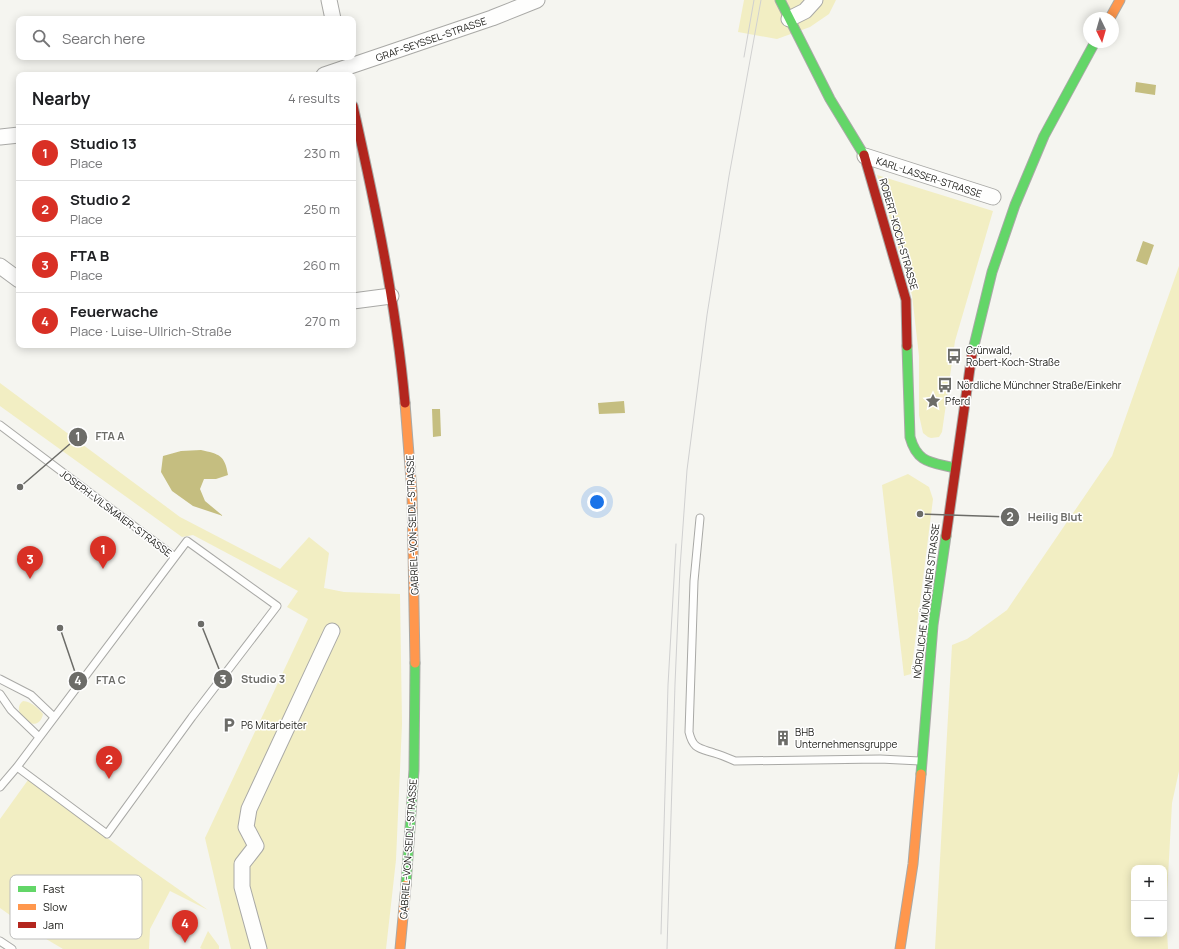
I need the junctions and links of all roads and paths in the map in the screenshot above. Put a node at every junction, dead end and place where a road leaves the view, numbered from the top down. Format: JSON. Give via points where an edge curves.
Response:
{"nodes":[{"id":1,"x":329,"y":0,"type":"edge"},
{"id":2,"x":537,"y":0,"type":"edge"},
{"id":3,"x":780,"y":0,"type":"edge"},
{"id":4,"x":815,"y":0,"type":"edge"},
{"id":5,"x":1120,"y":0,"type":"edge"},
{"id":6,"x":1113,"y":12,"type":"edge"},
{"id":7,"x":333,"y":16,"type":"edge"},
{"id":8,"x":790,"y":19,"type":"junction"},
{"id":9,"x":1093,"y":48,"type":"edge"},
{"id":10,"x":344,"y":67,"type":"edge"},
{"id":11,"x":332,"y":72,"type":"edge"},
{"id":12,"x":356,"y":119,"type":"edge"},
{"id":13,"x":16,"y":135,"type":"edge"},
{"id":14,"x":0,"y":137,"type":"edge"},
{"id":15,"x":865,"y":156,"type":"junction"},
{"id":16,"x":993,"y":197,"type":"dead end"},
{"id":17,"x":0,"y":266,"type":"edge"},
{"id":18,"x":16,"y":278,"type":"edge"},
{"id":19,"x":391,"y":296,"type":"junction"},
{"id":20,"x":356,"y":301,"type":"edge"},
{"id":21,"x":0,"y":425,"type":"edge"},
{"id":22,"x":954,"y":468,"type":"junction"},
{"id":23,"x":700,"y":518,"type":"dead end"},
{"id":24,"x":175,"y":557,"type":"junction"},
{"id":25,"x":332,"y":631,"type":"dead end"},
{"id":26,"x":0,"y":679,"type":"edge"},
{"id":27,"x":0,"y":694,"type":"edge"},
{"id":28,"x":54,"y":717,"type":"junction"},
{"id":29,"x":39,"y":737,"type":"junction"},
{"id":30,"x":921,"y":761,"type":"junction"},
{"id":31,"x":18,"y":766,"type":"junction"},
{"id":32,"x":0,"y":787,"type":"edge"},
{"id":33,"x":0,"y":941,"type":"edge"},
{"id":34,"x":12,"y":949,"type":"edge"},
{"id":35,"x":259,"y":949,"type":"edge"},
{"id":36,"x":400,"y":949,"type":"edge"},
{"id":37,"x":900,"y":949,"type":"edge"}],
"edges":[{"from":1,"to":7,"type":"street"},
{"from":2,"to":10,"type":"street","name":"GRAF-SEYSSEL-STRASSE","via":[[492,18]]},
{"from":3,"to":8,"type":"street","name":"ROBERT-KOCH-STRASSE"},
{"from":4,"to":8,"type":"street","via":[[806,11]]},
{"from":5,"to":6,"type":"street"},
{"from":8,"to":15,"type":"street","name":"ROBERT-KOCH-STRASSE","via":[[830,99]]},
{"from":9,"to":22,"type":"street","name":"NÖRDLICHE MÜNCHNER STRASSE","via":[[1044,136],[1015,205],[992,272],[971,357]]},
{"from":10,"to":11,"type":"street","name":"GRAF-SEYSSEL-STRASSE"},
{"from":12,"to":19,"type":"street","name":"GABRIEL-VON-SEIDL-STRASSE"},
{"from":13,"to":14,"type":"street"},
{"from":15,"to":16,"type":"street","name":"KARL-LASSER-STRASSE"},
{"from":15,"to":22,"type":"street","name":"ROBERT-KOCH-STRASSE","via":[[906,300],[912,447],[918,456]]},
{"from":17,"to":18,"type":"street"},
{"from":19,"to":20,"type":"street"},
{"from":19,"to":36,"type":"street","name":"GABRIEL-VON-SEIDL-STRASSE","via":[[402,378],[412,492],[416,652],[412,816]]},
{"from":21,"to":24,"type":"lane","name":"JOSEPH-VILSMAIER-STRASSE"},
{"from":22,"to":30,"type":"street","name":"NÖRDLICHE MÜNCHNER STRASSE","via":[[933,625]]},
{"from":23,"to":30,"type":"lane","via":[[694,581],[689,732],[691,741],[700,750],[735,761]]},
{"from":24,"to":28,"type":"lane"},
{"from":24,"to":31,"type":"lane","via":[[187,541],[277,606],[107,834]]},
{"from":25,"to":35,"type":"street","via":[[249,809],[246,826],[256,846],[242,864],[242,887]]},
{"from":26,"to":28,"type":"lane","via":[[31,695]]},
{"from":27,"to":29,"type":"lane","via":[[11,710]]},
{"from":28,"to":29,"type":"lane"},
{"from":29,"to":31,"type":"lane"},
{"from":30,"to":37,"type":"street","name":"NÖRDLICHE MÜNCHNER STRASSE","via":[[913,864]]},
{"from":31,"to":32,"type":"lane"},
{"from":33,"to":34,"type":"lane"}]}
